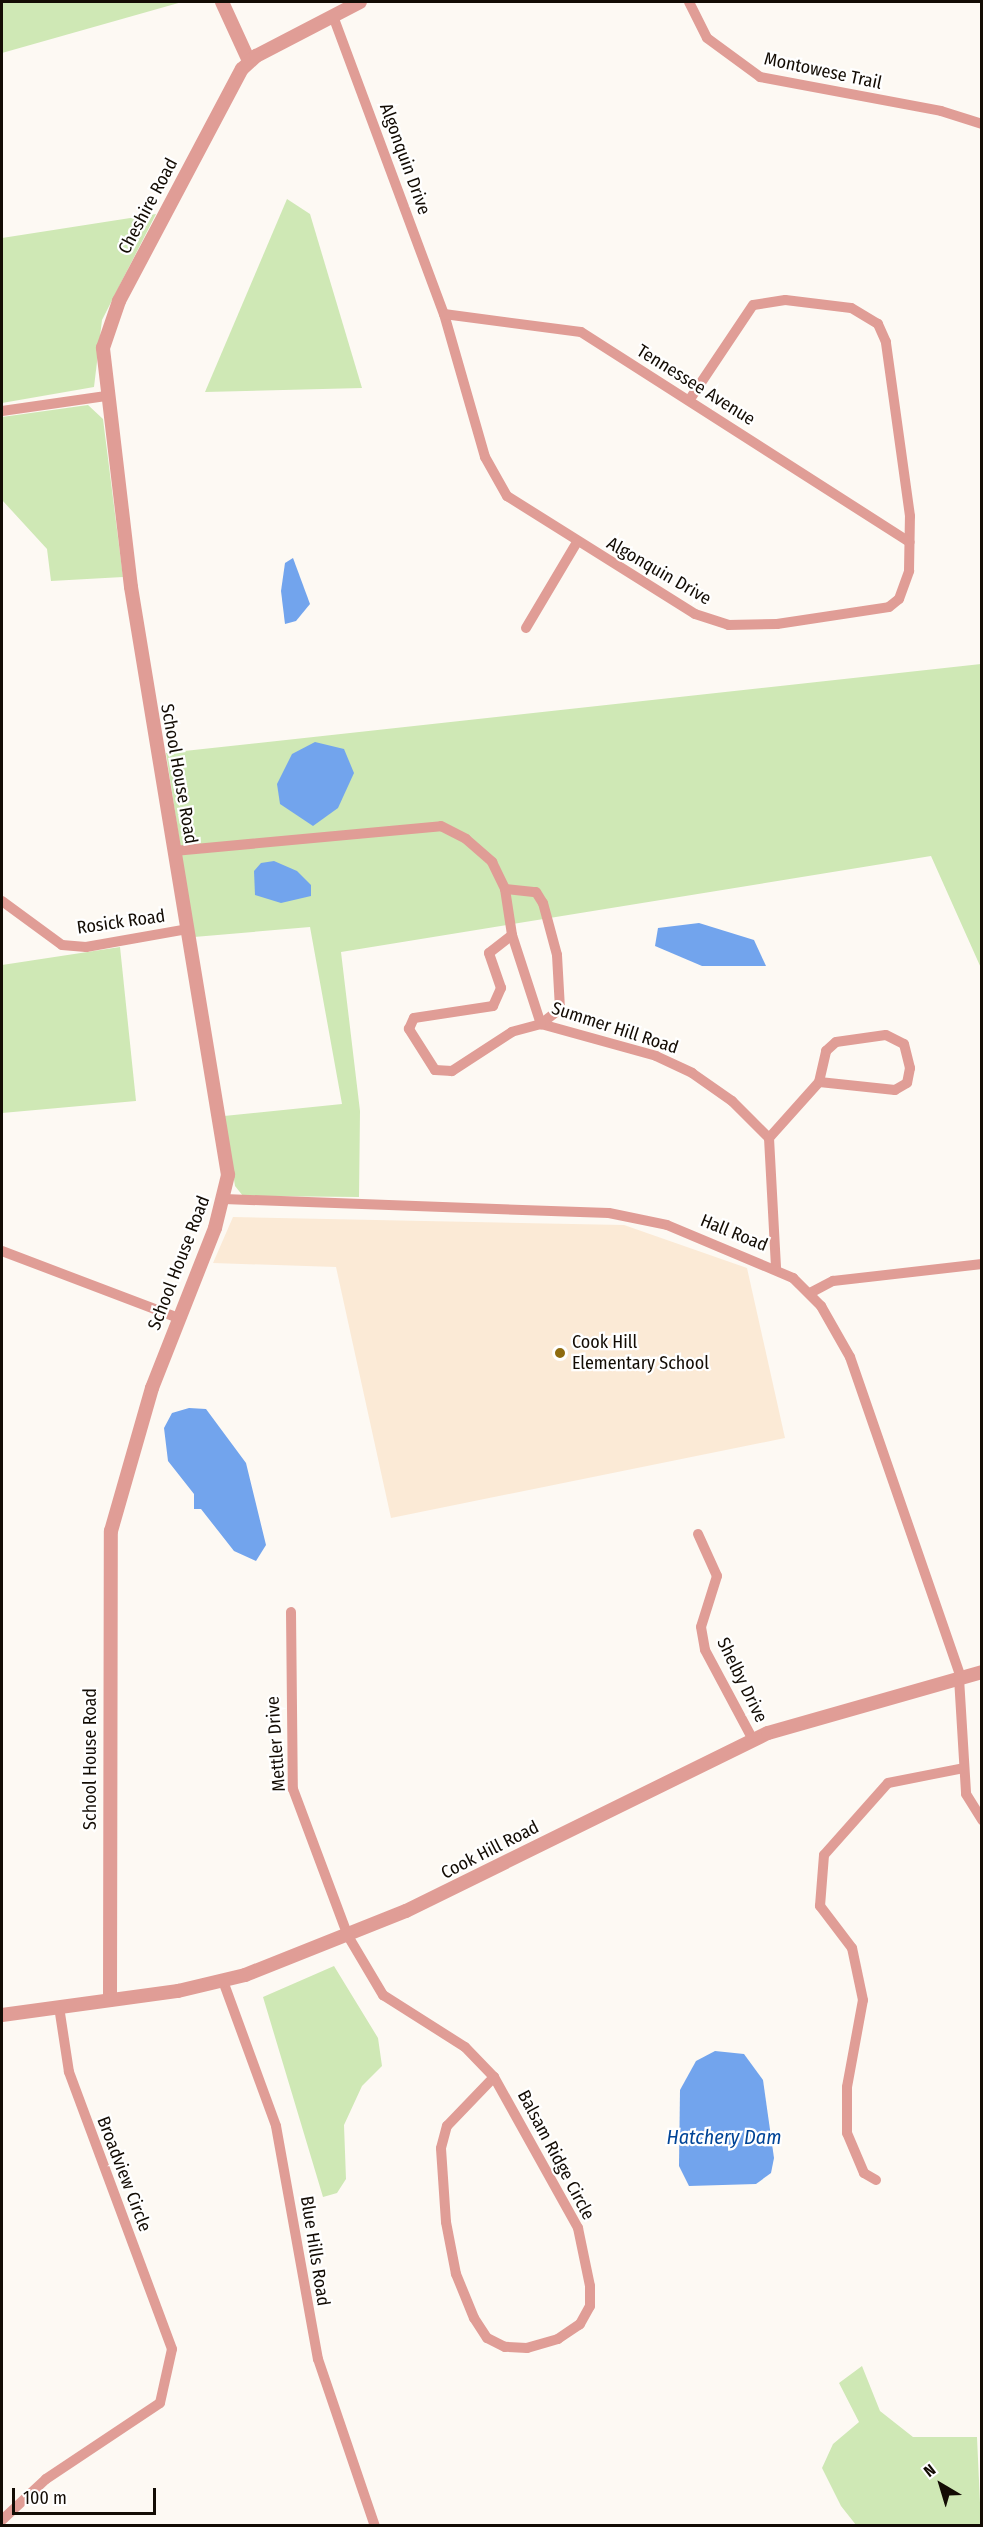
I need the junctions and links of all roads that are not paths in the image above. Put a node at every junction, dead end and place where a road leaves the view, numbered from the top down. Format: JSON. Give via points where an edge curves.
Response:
{"nodes":[{"id":1,"x":222,"y":2,"type":"edge"},
{"id":2,"x":360,"y":2,"type":"edge"},
{"id":3,"x":689,"y":2,"type":"edge"},
{"id":4,"x":333,"y":16,"type":"junction"},
{"id":5,"x":249,"y":62,"type":"junction"},
{"id":6,"x":981,"y":124,"type":"edge"},
{"id":7,"x":444,"y":314,"type":"junction"},
{"id":8,"x":106,"y":396,"type":"junction"},
{"id":9,"x":690,"y":399,"type":"junction"},
{"id":10,"x":2,"y":411,"type":"edge"},
{"id":11,"x":577,"y":542,"type":"junction"},
{"id":12,"x":910,"y":542,"type":"junction"},
{"id":13,"x":526,"y":628,"type":"dead end"},
{"id":14,"x":174,"y":851,"type":"junction"},
{"id":15,"x":505,"y":889,"type":"junction"},
{"id":16,"x":2,"y":901,"type":"edge"},
{"id":17,"x":188,"y":929,"type":"junction"},
{"id":18,"x":512,"y":935,"type":"junction"},
{"id":19,"x":541,"y":1024,"type":"junction"},
{"id":20,"x":819,"y":1082,"type":"junction"},
{"id":21,"x":769,"y":1138,"type":"junction"},
{"id":22,"x":224,"y":1199,"type":"junction"},
{"id":23,"x":2,"y":1251,"type":"edge"},
{"id":24,"x":981,"y":1264,"type":"edge"},
{"id":25,"x":776,"y":1268,"type":"junction"},
{"id":26,"x":810,"y":1293,"type":"junction"},
{"id":27,"x":178,"y":1318,"type":"junction"},
{"id":28,"x":698,"y":1534,"type":"dead end"},
{"id":29,"x":291,"y":1612,"type":"dead end"},
{"id":30,"x":981,"y":1672,"type":"edge"},
{"id":31,"x":960,"y":1678,"type":"junction"},
{"id":32,"x":753,"y":1740,"type":"junction"},
{"id":33,"x":964,"y":1768,"type":"junction"},
{"id":34,"x":981,"y":1820,"type":"edge"},
{"id":35,"x":348,"y":1936,"type":"junction"},
{"id":36,"x":223,"y":1981,"type":"junction"},
{"id":37,"x":110,"y":2000,"type":"junction"},
{"id":38,"x":59,"y":2007,"type":"junction"},
{"id":39,"x":2,"y":2015,"type":"edge"},
{"id":40,"x":494,"y":2077,"type":"junction"},
{"id":41,"x":876,"y":2180,"type":"dead end"},
{"id":42,"x":2,"y":2520,"type":"edge"},
{"id":43,"x":375,"y":2526,"type":"edge"}],
"edges":[{"from":1,"to":5,"type":"street"},
{"from":2,"to":4,"type":"street"},
{"from":3,"to":6,"type":"street","name":"Montowese Trail","via":[[707,38],[760,77],[941,111]]},
{"from":4,"to":5,"type":"street"},
{"from":4,"to":7,"type":"street","name":"Algonquin Drive"},
{"from":5,"to":8,"type":"street","name":"Cheshire Road","via":[[109,323],[103,348]]},
{"from":7,"to":9,"type":"street","name":"Tennessee Avenue","via":[[581,332]]},
{"from":7,"to":11,"type":"street","name":"Algonquin Drive","via":[[495,481],[507,496]]},
{"from":8,"to":10,"type":"street"},
{"from":8,"to":14,"type":"street","name":"School House Road"},
{"from":9,"to":12,"type":"street","name":"Tennessee Avenue"},
{"from":9,"to":12,"type":"street","name":"Algonquin Drive","via":[[753,305],[785,300],[866,314],[886,342],[903,449]]},
{"from":11,"to":12,"type":"street","name":"Algonquin Drive","via":[[695,614],[728,625],[777,624],[889,607],[906,587]]},
{"from":11,"to":13,"type":"street"},
{"from":14,"to":15,"type":"street","name":"Summer Hill Road","via":[[441,826],[492,862]]},
{"from":14,"to":17,"type":"street","name":"School House Road"},
{"from":15,"to":18,"type":"street","name":"Summer Hill Road"},
{"from":15,"to":19,"type":"street","via":[[536,892],[543,903],[557,955],[560,1009]]},
{"from":16,"to":17,"type":"street","name":"Rosick Road","via":[[62,945],[86,947]]},
{"from":17,"to":22,"type":"street","name":"School House Road","via":[[224,1139]]},
{"from":18,"to":19,"type":"street","name":"Summer Hill Road"},
{"from":18,"to":19,"type":"street","via":[[489,953],[501,988],[494,1006],[426,1014],[414,1018],[409,1029],[435,1070],[452,1071],[512,1032]]},
{"from":19,"to":21,"type":"street","name":"Summer Hill Road","via":[[656,1056],[692,1072],[732,1101]]},
{"from":20,"to":20,"type":"street","via":[[895,1090],[907,1083],[910,1068],[904,1044],[886,1035],[836,1042],[826,1051]]},
{"from":20,"to":21,"type":"street"},
{"from":21,"to":25,"type":"street"},
{"from":22,"to":25,"type":"street","name":"Hall Road","via":[[609,1213],[668,1225]]},
{"from":22,"to":27,"type":"street","name":"School House Road"},
{"from":23,"to":27,"type":"street"},
{"from":24,"to":26,"type":"street","via":[[833,1281]]},
{"from":25,"to":26,"type":"street","name":"Hall Road"},
{"from":26,"to":31,"type":"street","name":"Hall Road","via":[[850,1357]]},
{"from":27,"to":37,"type":"street","name":"School House Road","via":[[126,1467],[110,1544]]},
{"from":28,"to":32,"type":"street","name":"Shelby Drive","via":[[717,1576],[701,1627],[705,1650]]},
{"from":29,"to":35,"type":"street","name":"Mettler Drive","via":[[293,1789]]},
{"from":30,"to":31,"type":"street","name":"Cook Hill Road"},
{"from":31,"to":32,"type":"street","name":"Cook Hill Road"},
{"from":31,"to":33,"type":"street","name":"Hall Road"},
{"from":32,"to":35,"type":"street","name":"Cook Hill Road"},
{"from":33,"to":34,"type":"street","name":"Hall Road","via":[[966,1794]]},
{"from":33,"to":41,"type":"street","via":[[888,1783],[824,1855],[820,1906],[852,1948],[863,2000],[847,2087],[848,2133],[864,2173]]},
{"from":35,"to":36,"type":"street","name":"Cook Hill Road"},
{"from":35,"to":40,"type":"street","name":"Balsam Ridge Circle","via":[[383,1995],[465,2047]]},
{"from":36,"to":37,"type":"street","name":"Cook Hill Road"},
{"from":36,"to":43,"type":"street","name":"Blue Hills Road","via":[[276,2126],[312,2334]]},
{"from":37,"to":38,"type":"street","name":"Cook Hill Road"},
{"from":38,"to":39,"type":"street","name":"Cook Hill Road"},
{"from":38,"to":42,"type":"street","name":"Broadview Circle","via":[[69,2072],[172,2349],[160,2403],[46,2479]]},
{"from":40,"to":40,"type":"street","name":"Balsam Ridge Circle","via":[[578,2228],[590,2286],[590,2306],[580,2324],[558,2339],[527,2348],[505,2347],[487,2338],[474,2318],[456,2274],[446,2222],[441,2148],[447,2126]]}]}
